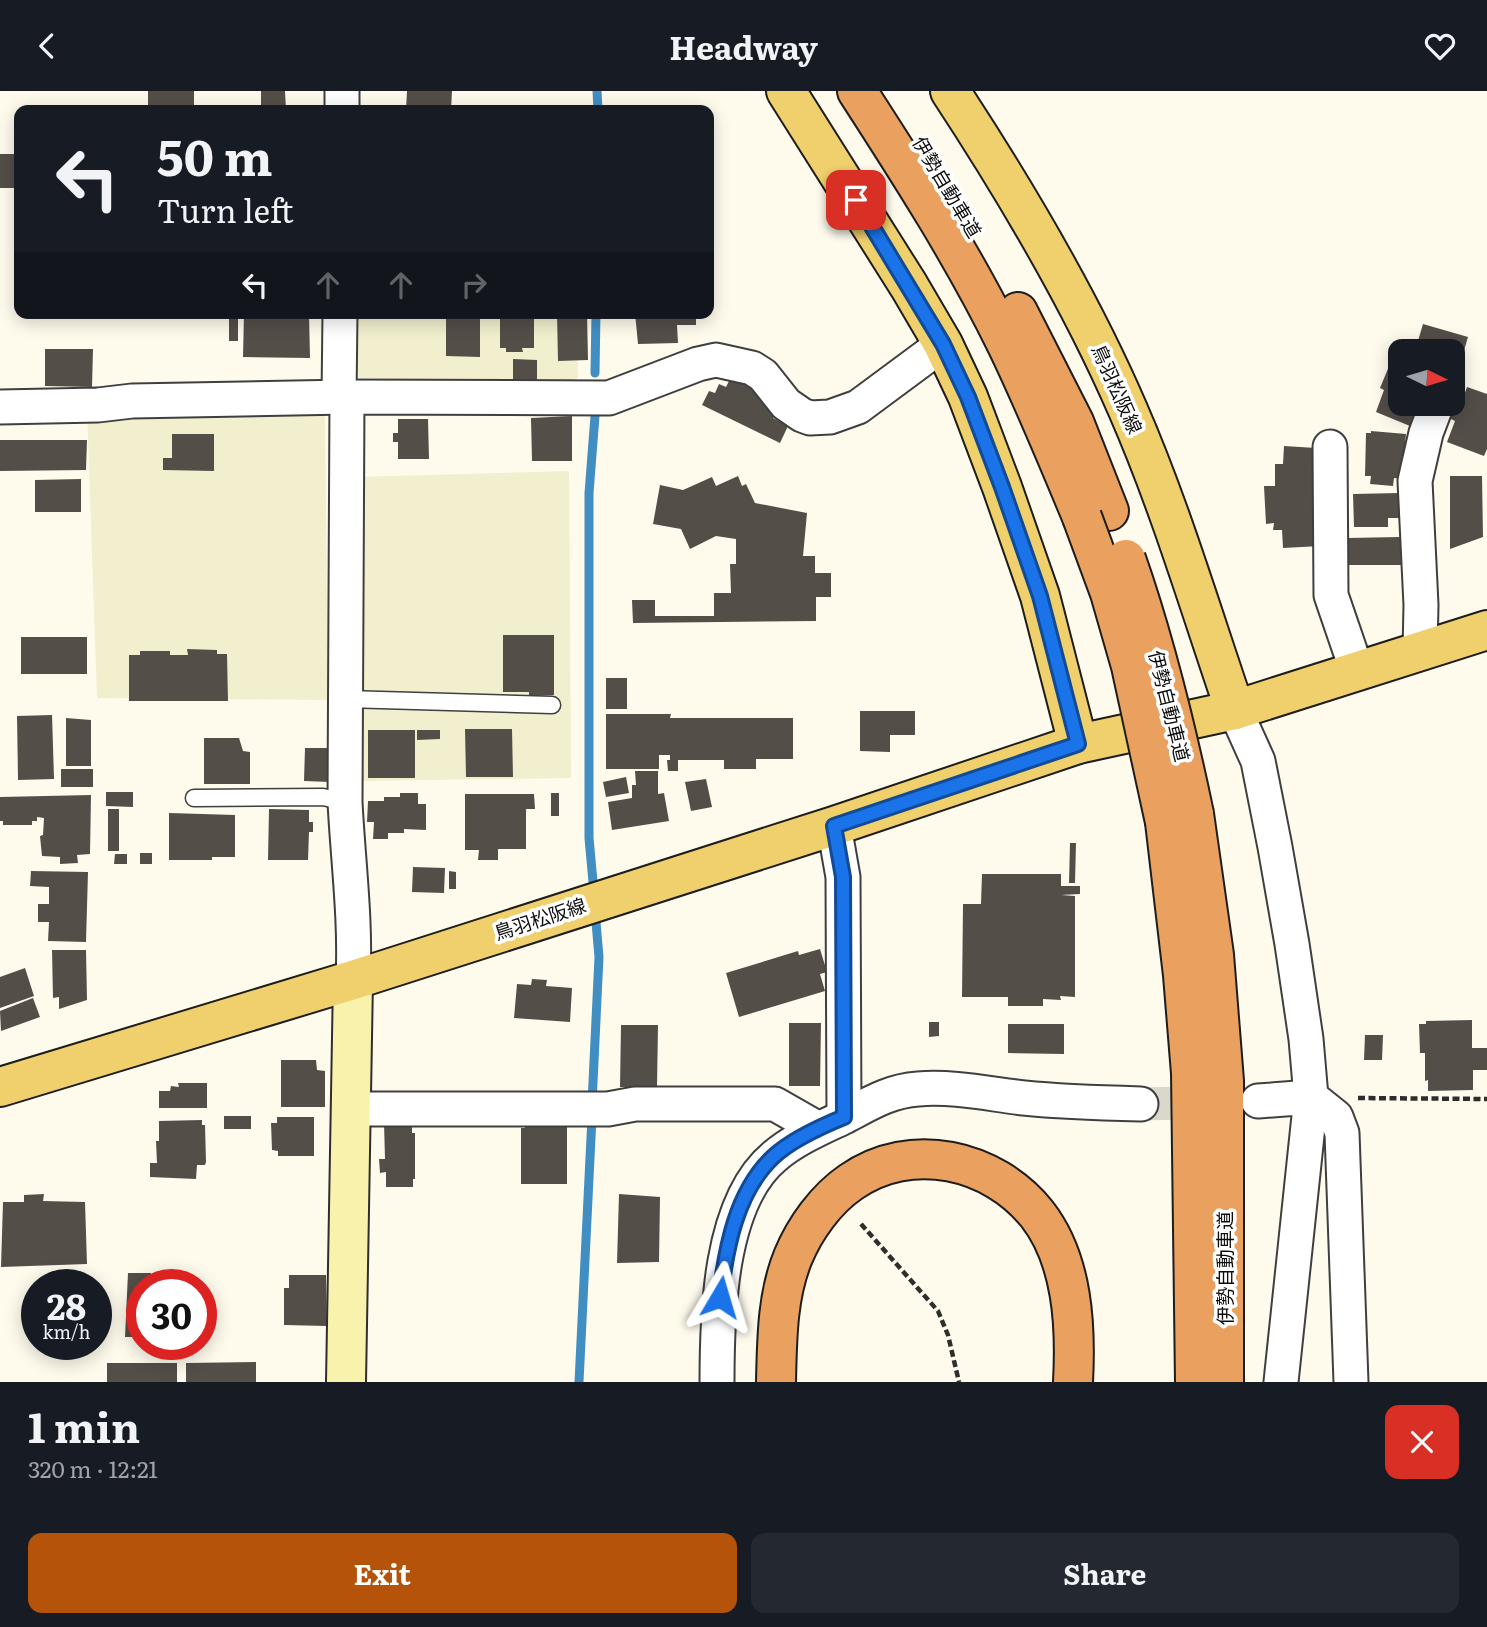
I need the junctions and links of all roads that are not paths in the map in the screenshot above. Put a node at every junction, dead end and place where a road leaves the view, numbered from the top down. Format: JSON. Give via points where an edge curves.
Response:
{"nodes":[{"id":1,"x":786,"y":91,"type":"edge"},
{"id":2,"x":857,"y":91,"type":"edge"},
{"id":3,"x":886,"y":91,"type":"edge"},
{"id":4,"x":950,"y":91,"type":"edge"},
{"id":5,"x":916,"y":159,"type":"junction"},
{"id":6,"x":340,"y":319,"type":"edge"},
{"id":7,"x":943,"y":344,"type":"junction"},
{"id":8,"x":343,"y":398,"type":"junction"},
{"id":9,"x":0,"y":407,"type":"edge"},
{"id":10,"x":1432,"y":417,"type":"edge"},
{"id":11,"x":1331,"y":447,"type":"dead end"},
{"id":12,"x":1487,"y":630,"type":"edge"},
{"id":13,"x":1420,"y":651,"type":"junction"},
{"id":14,"x":1357,"y":671,"type":"junction"},
{"id":15,"x":346,"y":699,"type":"junction"},
{"id":16,"x":552,"y":705,"type":"dead end"},
{"id":17,"x":1235,"y":710,"type":"junction"},
{"id":18,"x":1078,"y":744,"type":"junction"},
{"id":19,"x":194,"y":798,"type":"dead end"},
{"id":20,"x":345,"y":802,"type":"junction"},
{"id":21,"x":1179,"y":818,"type":"junction"},
{"id":22,"x":834,"y":826,"type":"junction"},
{"id":23,"x":353,"y":980,"type":"junction"},
{"id":24,"x":0,"y":1087,"type":"edge"},
{"id":25,"x":1311,"y":1097,"type":"junction"},
{"id":26,"x":1258,"y":1101,"type":"dead end"},
{"id":27,"x":1141,"y":1104,"type":"tunnel mouth"},
{"id":28,"x":353,"y":1108,"type":"junction"},
{"id":29,"x":831,"y":1122,"type":"junction"},
{"id":30,"x":1193,"y":1202,"type":"junction"},
{"id":31,"x":1225,"y":1283,"type":"junction"},
{"id":32,"x":1282,"y":1371,"type":"edge"},
{"id":33,"x":346,"y":1382,"type":"edge"},
{"id":34,"x":717,"y":1382,"type":"edge"},
{"id":35,"x":776,"y":1382,"type":"edge"},
{"id":36,"x":798,"y":1382,"type":"edge"},
{"id":37,"x":1058,"y":1382,"type":"edge"},
{"id":38,"x":1073,"y":1382,"type":"edge"},
{"id":39,"x":1181,"y":1382,"type":"edge"},
{"id":40,"x":1195,"y":1382,"type":"edge"},
{"id":41,"x":1224,"y":1382,"type":"edge"},
{"id":42,"x":1233,"y":1382,"type":"edge"},
{"id":43,"x":1351,"y":1382,"type":"edge"}],
"edges":[{"from":1,"to":7,"type":"main road"},
{"from":2,"to":5,"type":"highway","name":"伊勢自動車道"},
{"from":3,"to":5,"type":"highway","name":"伊勢自動車道"},
{"from":4,"to":17,"type":"main road","name":"鳥羽松阪線","via":[[1029,218],[1129,412]]},
{"from":5,"to":21,"type":"highway","name":"伊勢自動車道","bridge":true,"via":[[956,252],[1095,514],[1130,666]]},
{"from":6,"to":8,"type":"street"},
{"from":7,"to":8,"type":"street","via":[[858,407],[830,417],[802,415],[786,404],[763,375],[716,360],[609,398]]},
{"from":7,"to":18,"type":"main road","via":[[1040,596]]},
{"from":8,"to":9,"type":"street"},
{"from":8,"to":15,"type":"street"},
{"from":10,"to":13,"type":"street","via":[[1415,481]]},
{"from":11,"to":14,"type":"street","via":[[1331,596]]},
{"from":12,"to":13,"type":"main road","name":"鳥羽松阪線"},
{"from":13,"to":14,"type":"main road","name":"鳥羽松阪線"},
{"from":14,"to":17,"type":"main road","name":"鳥羽松阪線"},
{"from":15,"to":16,"type":"lane"},
{"from":15,"to":20,"type":"street"},
{"from":17,"to":18,"type":"main road","name":"鳥羽松阪線"},
{"from":17,"to":25,"type":"street","via":[[1258,761],[1273,835]]},
{"from":18,"to":22,"type":"main road","name":"鳥羽松阪線"},
{"from":19,"to":20,"type":"lane","via":[[323,797]]},
{"from":20,"to":23,"type":"street","via":[[355,934]]},
{"from":21,"to":30,"type":"highway","name":"伊勢自動車道"},
{"from":21,"to":31,"type":"highway","name":"伊勢自動車道","via":[[1208,909],[1225,1124]]},
{"from":22,"to":23,"type":"main road","name":"鳥羽松阪線"},
{"from":22,"to":29,"type":"street","via":[[843,877]]},
{"from":23,"to":24,"type":"main road","name":"鳥羽松阪線"},
{"from":23,"to":28,"type":"street"},
{"from":25,"to":26,"type":"street"},
{"from":25,"to":32,"type":"street"},
{"from":25,"to":43,"type":"street","via":[[1336,1117],[1342,1133]]},
{"from":27,"to":29,"type":"street","via":[[920,1089],[883,1095]]},
{"from":28,"to":29,"type":"street","via":[[775,1104]]},
{"from":28,"to":33,"type":"street"},
{"from":29,"to":34,"type":"street","via":[[774,1156],[752,1185],[734,1225],[720,1297]]},
{"from":30,"to":39,"type":"highway"},
{"from":30,"to":40,"type":"highway","name":"伊勢自動車道"},
{"from":31,"to":41,"type":"highway","name":"伊勢自動車道"},
{"from":31,"to":42,"type":"highway"},
{"from":35,"to":38,"type":"highway","via":[[777,1331],[785,1282],[803,1236],[818,1215],[850,1182],[870,1171],[892,1163],[938,1160],[974,1167],[1004,1182],[1037,1215],[1051,1237],[1068,1287]]},
{"from":36,"to":37,"type":"highway","via":[[804,1298],[819,1254],[862,1203],[896,1187],[925,1183],[977,1193],[994,1202],[1024,1233],[1051,1296]]}]}
